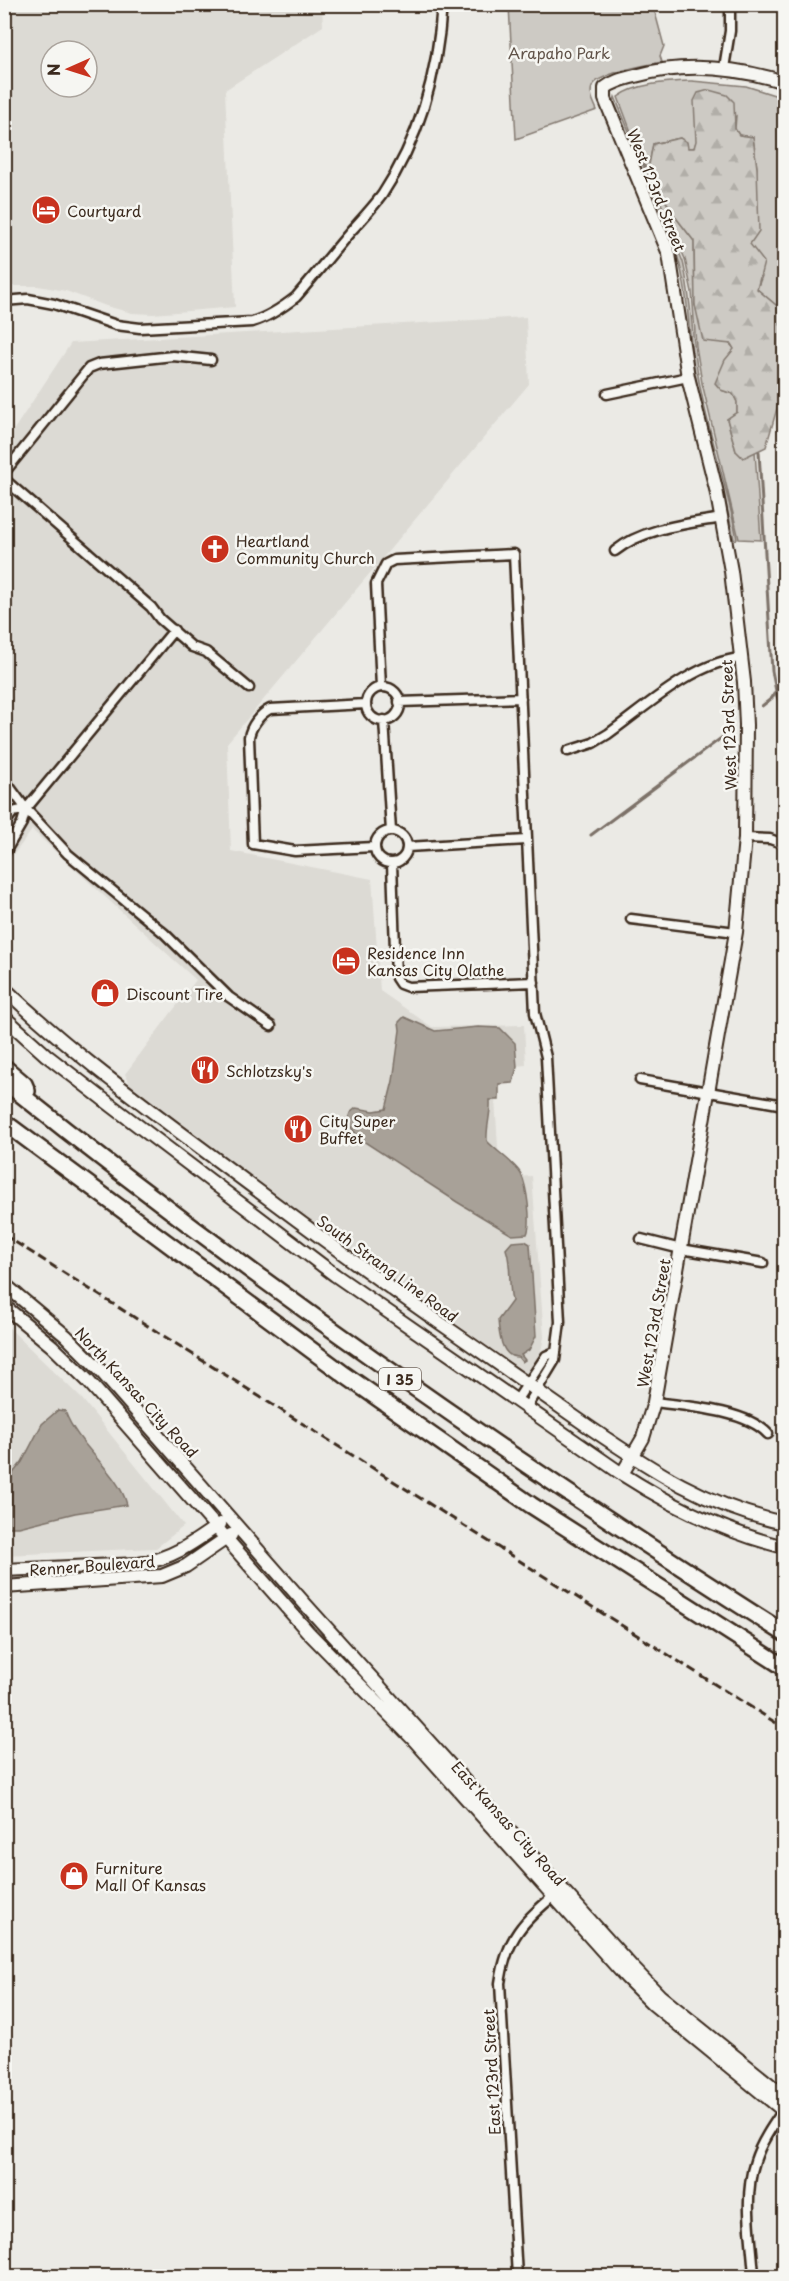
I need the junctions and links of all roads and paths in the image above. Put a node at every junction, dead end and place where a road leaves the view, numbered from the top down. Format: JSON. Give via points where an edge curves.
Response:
{"nodes":[{"id":1,"x":442,"y":4,"type":"edge"},
{"id":2,"x":730,"y":4,"type":"edge"},
{"id":3,"x":724,"y":68,"type":"junction"},
{"id":4,"x":784,"y":82,"type":"edge"},
{"id":5,"x":4,"y":301,"type":"edge"},
{"id":6,"x":211,"y":360,"type":"dead end"},
{"id":7,"x":688,"y":377,"type":"junction"},
{"id":8,"x":607,"y":393,"type":"dead end"},
{"id":9,"x":4,"y":473,"type":"edge"},
{"id":10,"x":4,"y":478,"type":"edge"},
{"id":11,"x":722,"y":519,"type":"junction"},
{"id":12,"x":615,"y":551,"type":"dead end"},
{"id":13,"x":174,"y":630,"type":"junction"},
{"id":14,"x":741,"y":658,"type":"junction"},
{"id":15,"x":381,"y":687,"type":"junction"},
{"id":16,"x":249,"y":688,"type":"dead end"},
{"id":17,"x":520,"y":698,"type":"junction"},
{"id":18,"x":399,"y":702,"type":"junction"},
{"id":19,"x":366,"y":704,"type":"junction"},
{"id":20,"x":384,"y":720,"type":"junction"},
{"id":21,"x":568,"y":751,"type":"dead end"},
{"id":22,"x":4,"y":779,"type":"edge"},
{"id":23,"x":26,"y":808,"type":"junction"},
{"id":24,"x":4,"y":824,"type":"edge"},
{"id":25,"x":391,"y":831,"type":"junction"},
{"id":26,"x":745,"y":838,"type":"junction"},
{"id":27,"x":527,"y":840,"type":"junction"},
{"id":28,"x":784,"y":844,"type":"edge"},
{"id":29,"x":407,"y":847,"type":"junction"},
{"id":30,"x":374,"y":848,"type":"junction"},
{"id":31,"x":4,"y":854,"type":"edge"},
{"id":32,"x":392,"y":863,"type":"junction"},
{"id":33,"x":631,"y":919,"type":"dead end"},
{"id":34,"x":736,"y":932,"type":"junction"},
{"id":35,"x":534,"y":982,"type":"junction"},
{"id":36,"x":4,"y":988,"type":"edge"},
{"id":37,"x":4,"y":1017,"type":"edge"},
{"id":38,"x":271,"y":1026,"type":"dead end"},
{"id":39,"x":4,"y":1067,"type":"edge"},
{"id":40,"x":640,"y":1080,"type":"dead end"},
{"id":41,"x":4,"y":1081,"type":"edge"},
{"id":42,"x":709,"y":1093,"type":"junction"},
{"id":43,"x":31,"y":1103,"type":"junction"},
{"id":44,"x":784,"y":1105,"type":"edge"},
{"id":45,"x":4,"y":1122,"type":"edge"},
{"id":46,"x":641,"y":1239,"type":"dead end"},
{"id":47,"x":681,"y":1249,"type":"junction"},
{"id":48,"x":763,"y":1263,"type":"dead end"},
{"id":49,"x":4,"y":1284,"type":"edge"},
{"id":50,"x":4,"y":1306,"type":"edge"},
{"id":51,"x":532,"y":1387,"type":"junction"},
{"id":52,"x":654,"y":1402,"type":"junction"},
{"id":53,"x":521,"y":1404,"type":"junction"},
{"id":54,"x":768,"y":1434,"type":"dead end"},
{"id":55,"x":633,"y":1457,"type":"junction"},
{"id":56,"x":622,"y":1474,"type":"junction"},
{"id":57,"x":231,"y":1516,"type":"junction"},
{"id":58,"x":784,"y":1523,"type":"edge"},
{"id":59,"x":216,"y":1527,"type":"junction"},
{"id":60,"x":240,"y":1528,"type":"junction"},
{"id":61,"x":226,"y":1539,"type":"junction"},
{"id":62,"x":784,"y":1548,"type":"edge"},
{"id":63,"x":4,"y":1570,"type":"edge"},
{"id":64,"x":4,"y":1587,"type":"edge"},
{"id":65,"x":784,"y":1634,"type":"edge"},
{"id":66,"x":784,"y":1668,"type":"edge"},
{"id":67,"x":558,"y":1893,"type":"junction"},
{"id":68,"x":784,"y":2096,"type":"edge"},
{"id":69,"x":784,"y":2110,"type":"edge"},
{"id":70,"x":517,"y":2277,"type":"edge"},
{"id":71,"x":754,"y":2277,"type":"edge"}],
"edges":[{"from":1,"to":5,"type":"street","via":[[435,69],[408,149],[380,197],[296,297],[281,309],[252,322],[140,328],[116,325],[54,304],[28,299]]},
{"from":2,"to":3,"type":"street"},
{"from":3,"to":4,"type":"main road"},
{"from":3,"to":7,"type":"main road","name":"West 123rd Street","via":[[658,70],[613,82],[605,88],[605,99],[669,254]]},
{"from":6,"to":9,"type":"street","via":[[173,356],[89,368]]},
{"from":7,"to":8,"type":"street"},
{"from":7,"to":11,"type":"main road","name":"West 123rd Street"},
{"from":10,"to":13,"type":"street"},
{"from":11,"to":12,"type":"street","via":[[648,533],[625,542]]},
{"from":11,"to":14,"type":"main road","name":"West 123rd Street"},
{"from":13,"to":16,"type":"street"},
{"from":13,"to":23,"type":"street"},
{"from":14,"to":21,"type":"street","via":[[699,670],[608,734]]},
{"from":14,"to":26,"type":"main road","name":"West 123rd Street","via":[[746,725]]},
{"from":15,"to":17,"type":"street","via":[[376,584],[386,564],[394,560],[514,554]]},
{"from":15,"to":18,"type":"street","via":[[395,693]]},
{"from":15,"to":19,"type":"street","via":[[371,692]]},
{"from":17,"to":18,"type":"street"},
{"from":17,"to":27,"type":"street"},
{"from":18,"to":20,"type":"street","via":[[394,717]]},
{"from":19,"to":20,"type":"street","via":[[372,716]]},
{"from":19,"to":30,"type":"street","via":[[270,709],[250,729],[253,844],[295,851]]},
{"from":20,"to":25,"type":"street"},
{"from":22,"to":23,"type":"street"},
{"from":23,"to":24,"type":"street","via":[[13,812]]},
{"from":23,"to":31,"type":"street"},
{"from":23,"to":38,"type":"street","via":[[68,854],[164,933],[229,997]]},
{"from":25,"to":29,"type":"street","via":[[402,836]]},
{"from":25,"to":30,"type":"street","via":[[381,834]]},
{"from":26,"to":28,"type":"street"},
{"from":26,"to":34,"type":"main road","name":"West 123rd Street"},
{"from":27,"to":29,"type":"street"},
{"from":27,"to":35,"type":"street"},
{"from":29,"to":32,"type":"street","via":[[404,856]]},
{"from":30,"to":32,"type":"street","via":[[382,861]]},
{"from":32,"to":35,"type":"street","via":[[396,978],[400,984],[408,987]]},
{"from":33,"to":34,"type":"street"},
{"from":34,"to":42,"type":"main road","name":"West 123rd Street"},
{"from":35,"to":51,"type":"street","via":[[535,1013],[546,1057],[560,1322],[555,1360]]},
{"from":36,"to":51,"type":"main road","name":"South Strang Line Road","via":[[125,1091],[347,1258]]},
{"from":37,"to":53,"type":"main road","via":[[74,1077],[335,1275]]},
{"from":39,"to":43,"type":"highway","via":[[24,1084]]},
{"from":40,"to":42,"type":"street"},
{"from":41,"to":43,"type":"highway","number":"I 35"},
{"from":42,"to":44,"type":"street"},
{"from":42,"to":47,"type":"main road","name":"West 123rd Street"},
{"from":43,"to":65,"type":"highway","number":"I 35","via":[[384,1367]]},
{"from":45,"to":66,"type":"highway","number":"I 35","via":[[355,1382],[531,1504]]},
{"from":46,"to":47,"type":"street","name":"West 123rd Street"},
{"from":47,"to":48,"type":"street","name":"West 123rd Street"},
{"from":47,"to":52,"type":"main road","name":"West 123rd Street"},
{"from":49,"to":57,"type":"main road","name":"North Kansas City Road","via":[[101,1371]]},
{"from":50,"to":59,"type":"main road","name":"North Kansas City Road","via":[[88,1381]]},
{"from":51,"to":53,"type":"street"},
{"from":51,"to":55,"type":"main road","name":"South Strang Line Road"},
{"from":52,"to":54,"type":"street","name":"West 123rd Street","via":[[733,1415],[759,1424]]},
{"from":52,"to":55,"type":"main road","name":"West 123rd Street"},
{"from":53,"to":56,"type":"main road"},
{"from":55,"to":56,"type":"main road","name":"West 123rd Street"},
{"from":55,"to":58,"type":"main road","name":"South Strang Line Road","via":[[715,1503]]},
{"from":56,"to":62,"type":"main road","via":[[704,1521]]},
{"from":57,"to":59,"type":"main road","name":"Renner Boulevard"},
{"from":57,"to":60,"type":"main road","name":"North Kansas City Road"},
{"from":59,"to":61,"type":"main road","name":"North Kansas City Road"},
{"from":59,"to":63,"type":"main road","name":"Renner Boulevard","via":[[178,1552],[154,1561]]},
{"from":60,"to":61,"type":"main road","name":"Renner Boulevard"},
{"from":60,"to":67,"type":"main road","name":"East Kansas City Road"},
{"from":61,"to":64,"type":"main road","name":"Renner Boulevard","via":[[186,1566],[162,1576]]},
{"from":61,"to":67,"type":"main road","name":"East Kansas City Road","via":[[309,1633]]},
{"from":67,"to":68,"type":"main road","name":"East Kansas City Road","via":[[660,1996]]},
{"from":67,"to":69,"type":"main road","name":"East Kansas City Road","via":[[653,2004]]},
{"from":67,"to":70,"type":"street","name":"East 123rd Street","via":[[521,1926],[507,1952],[500,1983]]},
{"from":69,"to":71,"type":"street","via":[[761,2146],[752,2173]]}]}
